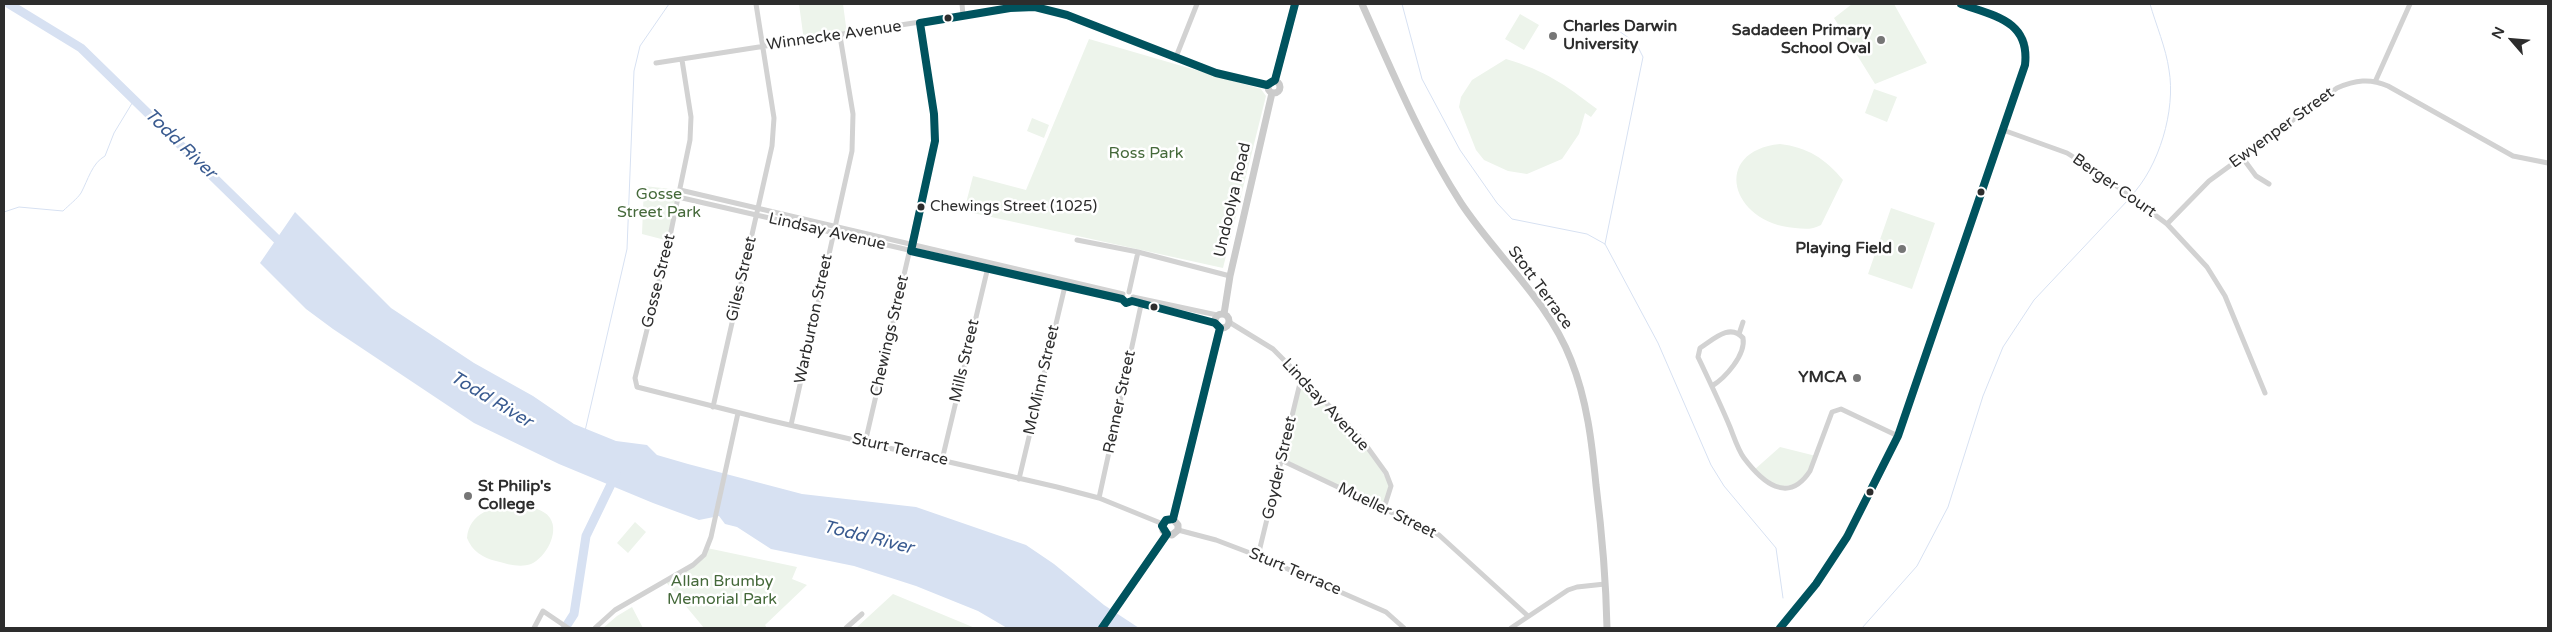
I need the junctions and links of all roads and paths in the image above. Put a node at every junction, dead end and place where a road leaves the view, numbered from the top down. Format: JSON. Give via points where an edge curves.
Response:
{"nodes":[{"id":1,"x":756,"y":4,"type":"edge"},
{"id":2,"x":962,"y":4,"type":"edge"},
{"id":3,"x":1197,"y":4,"type":"edge"},
{"id":4,"x":1295,"y":4,"type":"edge"},
{"id":5,"x":1364,"y":4,"type":"edge"},
{"id":6,"x":1962,"y":4,"type":"edge"},
{"id":7,"x":2410,"y":4,"type":"edge"},
{"id":8,"x":1035,"y":5,"type":"edge"},
{"id":9,"x":963,"y":15,"type":"junction"},
{"id":10,"x":920,"y":24,"type":"junction"},
{"id":11,"x":840,"y":36,"type":"junction"},
{"id":12,"x":763,"y":46,"type":"junction"},
{"id":13,"x":1176,"y":58,"type":"junction"},
{"id":14,"x":682,"y":60,"type":"junction"},
{"id":15,"x":656,"y":63,"type":"dead end"},
{"id":16,"x":1275,"y":80,"type":"junction"},
{"id":17,"x":2375,"y":82,"type":"junction"},
{"id":18,"x":1267,"y":85,"type":"junction"},
{"id":19,"x":1272,"y":93,"type":"junction"},
{"id":20,"x":2003,"y":130,"type":"junction"},
{"id":21,"x":2242,"y":157,"type":"junction"},
{"id":22,"x":2548,"y":163,"type":"edge"},
{"id":23,"x":2269,"y":184,"type":"dead end"},
{"id":24,"x":680,"y":190,"type":"junction"},
{"id":25,"x":678,"y":197,"type":"junction"},
{"id":26,"x":758,"y":208,"type":"junction"},
{"id":27,"x":756,"y":215,"type":"junction"},
{"id":28,"x":2167,"y":224,"type":"junction"},
{"id":29,"x":835,"y":225,"type":"junction"},
{"id":30,"x":833,"y":233,"type":"junction"},
{"id":31,"x":1077,"y":240,"type":"dead end"},
{"id":32,"x":912,"y":243,"type":"junction"},
{"id":33,"x":911,"y":251,"type":"junction"},
{"id":34,"x":1138,"y":252,"type":"junction"},
{"id":35,"x":989,"y":262,"type":"junction"},
{"id":36,"x":987,"y":269,"type":"junction"},
{"id":37,"x":1230,"y":276,"type":"junction"},
{"id":38,"x":1066,"y":280,"type":"junction"},
{"id":39,"x":1064,"y":287,"type":"junction"},
{"id":40,"x":1128,"y":297,"type":"junction"},
{"id":41,"x":1141,"y":305,"type":"junction"},
{"id":42,"x":1220,"y":314,"type":"junction"},
{"id":43,"x":1229,"y":322,"type":"junction"},
{"id":44,"x":1743,"y":322,"type":"dead end"},
{"id":45,"x":1217,"y":326,"type":"junction"},
{"id":46,"x":1739,"y":334,"type":"junction"},
{"id":47,"x":1301,"y":379,"type":"junction"},
{"id":48,"x":635,"y":384,"type":"joint"},
{"id":49,"x":1712,"y":386,"type":"junction"},
{"id":50,"x":2265,"y":393,"type":"dead end"},
{"id":51,"x":713,"y":407,"type":"junction"},
{"id":52,"x":738,"y":413,"type":"junction"},
{"id":53,"x":790,"y":425,"type":"junction"},
{"id":54,"x":1898,"y":436,"type":"junction"},
{"id":55,"x":865,"y":443,"type":"junction"},
{"id":56,"x":942,"y":460,"type":"junction"},
{"id":57,"x":1280,"y":460,"type":"junction"},
{"id":58,"x":1019,"y":479,"type":"junction"},
{"id":59,"x":1099,"y":498,"type":"junction"},
{"id":60,"x":1384,"y":508,"type":"junction"},
{"id":61,"x":1173,"y":520,"type":"junction"},
{"id":62,"x":1163,"y":524,"type":"junction"},
{"id":63,"x":1178,"y":530,"type":"junction"},
{"id":64,"x":1167,"y":534,"type":"junction"},
{"id":65,"x":1258,"y":556,"type":"junction"},
{"id":66,"x":1605,"y":584,"type":"junction"},
{"id":67,"x":862,"y":614,"type":"dead end"},
{"id":68,"x":1528,"y":616,"type":"junction"},
{"id":69,"x":534,"y":628,"type":"edge"},
{"id":70,"x":568,"y":628,"type":"edge"},
{"id":71,"x":596,"y":628,"type":"edge"},
{"id":72,"x":846,"y":628,"type":"edge"},
{"id":73,"x":1102,"y":628,"type":"edge"},
{"id":74,"x":1404,"y":628,"type":"edge"},
{"id":75,"x":1511,"y":628,"type":"edge"},
{"id":76,"x":1607,"y":628,"type":"edge"},
{"id":77,"x":1780,"y":628,"type":"edge"}],
"edges":[{"from":1,"to":12,"type":"street","name":"Giles Street"},
{"from":2,"to":9,"type":"street"},
{"from":3,"to":13,"type":"street"},
{"from":4,"to":16,"type":"main road"},
{"from":5,"to":66,"type":"main road","name":"Stott Terrace","via":[[1415,120],[1447,181],[1549,318],[1571,358],[1580,383],[1591,436]]},
{"from":6,"to":20,"type":"street","via":[[2011,24],[2026,40],[2028,54]]},
{"from":7,"to":17,"type":"street"},
{"from":8,"to":9,"type":"street","name":"Winnecke Avenue"},
{"from":8,"to":13,"type":"street","name":"Winnecke Avenue","via":[[1067,14]]},
{"from":9,"to":10,"type":"street","name":"Winnecke Avenue"},
{"from":10,"to":11,"type":"street","name":"Winnecke Avenue"},
{"from":10,"to":32,"type":"street","name":"Chewings Street","via":[[935,127],[932,160]]},
{"from":11,"to":12,"type":"street","name":"Winnecke Avenue"},
{"from":11,"to":29,"type":"street","name":"Warburton Street","via":[[854,134]]},
{"from":12,"to":14,"type":"street","name":"Winnecke Avenue"},
{"from":12,"to":26,"type":"street","name":"Giles Street","via":[[774,118],[772,146]]},
{"from":13,"to":18,"type":"street","name":"Winnecke Avenue"},
{"from":14,"to":15,"type":"street","name":"Winnecke Avenue"},
{"from":14,"to":24,"type":"street","name":"Gosse Street","via":[[691,117]]},
{"from":16,"to":18,"type":"main road"},
{"from":16,"to":19,"type":"main road","via":[[1280,89]]},
{"from":17,"to":21,"type":"street","name":"Ewyenper Street","via":[[2359,81],[2338,88]]},
{"from":17,"to":22,"type":"street","name":"Ewyenper Street","via":[[2400,92],[2513,156]]},
{"from":18,"to":19,"type":"main road"},
{"from":19,"to":37,"type":"main road","name":"Undoolya Road"},
{"from":20,"to":28,"type":"street","name":"Berger Court","via":[[2067,153]]},
{"from":20,"to":54,"type":"street"},
{"from":21,"to":23,"type":"street","via":[[2256,176]]},
{"from":21,"to":28,"type":"street","name":"Ewyenper Street","via":[[2198,190]]},
{"from":24,"to":25,"type":"street","name":"Gosse Street"},
{"from":24,"to":26,"type":"street","name":"Lindsay Avenue"},
{"from":25,"to":27,"type":"street","name":"Lindsay Avenue"},
{"from":25,"to":48,"type":"street","name":"Gosse Street"},
{"from":26,"to":27,"type":"street","name":"Giles Street"},
{"from":26,"to":29,"type":"street","name":"Lindsay Avenue"},
{"from":27,"to":30,"type":"street","name":"Lindsay Avenue"},
{"from":27,"to":51,"type":"street","name":"Giles Street"},
{"from":28,"to":50,"type":"street","name":"Berger Court","via":[[2207,267],[2225,296]]},
{"from":29,"to":30,"type":"street","name":"Warburton Street"},
{"from":29,"to":32,"type":"street","name":"Lindsay Avenue"},
{"from":30,"to":33,"type":"street","name":"Lindsay Avenue"},
{"from":30,"to":53,"type":"street","name":"Warburton Street"},
{"from":31,"to":34,"type":"street"},
{"from":32,"to":33,"type":"street","name":"Chewings Street"},
{"from":32,"to":35,"type":"street","name":"Lindsay Avenue"},
{"from":33,"to":36,"type":"street","name":"Lindsay Avenue"},
{"from":33,"to":55,"type":"street","name":"Chewings Street"},
{"from":34,"to":37,"type":"street"},
{"from":34,"to":40,"type":"street"},
{"from":35,"to":36,"type":"street","name":"Mills Street"},
{"from":35,"to":38,"type":"street","name":"Lindsay Avenue"},
{"from":36,"to":39,"type":"street","name":"Lindsay Avenue"},
{"from":36,"to":56,"type":"street","name":"Mills Street"},
{"from":37,"to":42,"type":"main road","name":"Undoolya Road"},
{"from":38,"to":39,"type":"street","name":"McMinn Street"},
{"from":38,"to":40,"type":"street","name":"Lindsay Avenue"},
{"from":39,"to":40,"type":"street","name":"Lindsay Avenue"},
{"from":39,"to":58,"type":"street","name":"McMinn Street"},
{"from":40,"to":41,"type":"street","name":"Lindsay Avenue"},
{"from":40,"to":42,"type":"street","name":"Lindsay Avenue"},
{"from":41,"to":45,"type":"street","name":"Lindsay Avenue"},
{"from":41,"to":59,"type":"street","name":"Renner Street"},
{"from":42,"to":43,"type":"main road","via":[[1227,316]]},
{"from":42,"to":45,"type":"main road","name":"Undoolya Road"},
{"from":43,"to":45,"type":"main road","via":[[1226,326]]},
{"from":43,"to":47,"type":"street","name":"Lindsay Avenue","via":[[1273,349]]},
{"from":44,"to":46,"type":"street"},
{"from":45,"to":61,"type":"main road"},
{"from":46,"to":49,"type":"street","via":[[1743,338],[1743,346],[1724,379]]},
{"from":46,"to":49,"type":"street","via":[[1728,331],[1700,348],[1698,357]]},
{"from":47,"to":57,"type":"street","name":"Goyder Street"},
{"from":47,"to":60,"type":"street","name":"Lindsay Avenue","via":[[1360,437],[1386,473],[1391,486]]},
{"from":48,"to":51,"type":"street","name":"Sturt Terrace","via":[[641,390]]},
{"from":49,"to":54,"type":"street","via":[[1743,457],[1765,482],[1775,487],[1793,487],[1804,480],[1836,409]]},
{"from":51,"to":52,"type":"street","name":"Sturt Terrace"},
{"from":52,"to":53,"type":"street","name":"Sturt Terrace"},
{"from":52,"to":71,"type":"street","via":[[711,537],[704,555],[693,565],[615,610]]},
{"from":53,"to":55,"type":"street","name":"Sturt Terrace"},
{"from":54,"to":77,"type":"street","via":[[1872,495],[1833,561]]},
{"from":55,"to":56,"type":"street","name":"Sturt Terrace"},
{"from":56,"to":58,"type":"street","name":"Sturt Terrace"},
{"from":57,"to":60,"type":"street","name":"Mueller Street"},
{"from":57,"to":65,"type":"street","name":"Goyder Street"},
{"from":58,"to":59,"type":"street","name":"Sturt Terrace"},
{"from":59,"to":62,"type":"street","name":"Sturt Terrace"},
{"from":60,"to":68,"type":"street","name":"Mueller Street","via":[[1439,535]]},
{"from":61,"to":62,"type":"main road","via":[[1166,520]]},
{"from":61,"to":63,"type":"main road"},
{"from":62,"to":64,"type":"main road","via":[[1163,531]]},
{"from":63,"to":64,"type":"main road","via":[[1172,535]]},
{"from":63,"to":65,"type":"street","name":"Sturt Terrace"},
{"from":64,"to":73,"type":"main road"},
{"from":65,"to":74,"type":"street","name":"Sturt Terrace","via":[[1386,612]]},
{"from":66,"to":68,"type":"street","via":[[1573,588]]},
{"from":66,"to":76,"type":"main road","name":"Stott Terrace"},
{"from":67,"to":72,"type":"street"},
{"from":68,"to":75,"type":"street"},
{"from":69,"to":70,"type":"street","via":[[543,611]]}]}
